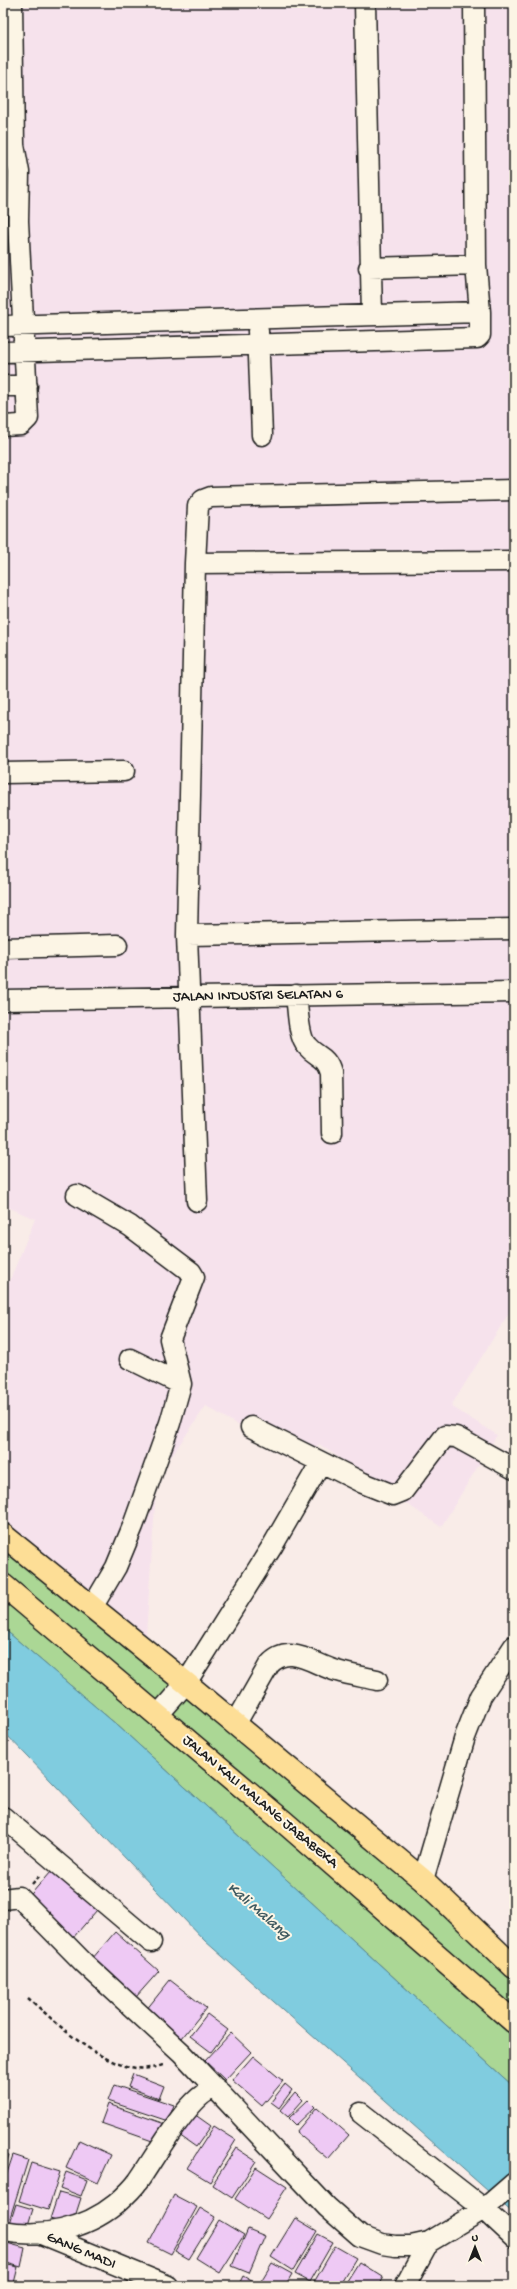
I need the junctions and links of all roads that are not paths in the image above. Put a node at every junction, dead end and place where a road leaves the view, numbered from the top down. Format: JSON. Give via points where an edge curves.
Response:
{"nodes":[{"id":1,"x":12,"y":3,"type":"edge"},
{"id":2,"x":365,"y":3,"type":"edge"},
{"id":3,"x":474,"y":3,"type":"edge"},
{"id":4,"x":9,"y":145,"type":"edge"},
{"id":5,"x":10,"y":221,"type":"edge"},
{"id":6,"x":476,"y":265,"type":"junction"},
{"id":7,"x":369,"y":268,"type":"junction"},
{"id":8,"x":480,"y":312,"type":"junction"},
{"id":9,"x":378,"y":315,"type":"junction"},
{"id":10,"x":257,"y":317,"type":"junction"},
{"id":11,"x":3,"y":326,"type":"edge"},
{"id":12,"x":23,"y":326,"type":"junction"},
{"id":13,"x":384,"y":342,"type":"junction"},
{"id":14,"x":259,"y":344,"type":"junction"},
{"id":15,"x":3,"y":352,"type":"edge"},
{"id":16,"x":25,"y":352,"type":"junction"},
{"id":17,"x":3,"y":386,"type":"edge"},
{"id":18,"x":27,"y":386,"type":"junction"},
{"id":19,"x":3,"y":426,"type":"edge"},
{"id":20,"x":262,"y":435,"type":"dead end"},
{"id":21,"x":514,"y":490,"type":"edge"},
{"id":22,"x":514,"y":561,"type":"edge"},
{"id":23,"x":195,"y":563,"type":"junction"},
{"id":24,"x":124,"y":771,"type":"dead end"},
{"id":25,"x":3,"y":773,"type":"edge"},
{"id":26,"x":514,"y":929,"type":"edge"},
{"id":27,"x":187,"y":935,"type":"junction"},
{"id":28,"x":117,"y":945,"type":"dead end"},
{"id":29,"x":3,"y":948,"type":"edge"},
{"id":30,"x":514,"y":992,"type":"edge"},
{"id":31,"x":296,"y":995,"type":"junction"},
{"id":32,"x":188,"y":997,"type":"junction"},
{"id":33,"x":3,"y":1000,"type":"edge"},
{"id":34,"x":332,"y":1133,"type":"dead end"},
{"id":35,"x":77,"y":1195,"type":"dead end"},
{"id":36,"x":197,"y":1201,"type":"dead end"},
{"id":37,"x":130,"y":1359,"type":"dead end"},
{"id":38,"x":181,"y":1384,"type":"junction"},
{"id":39,"x":251,"y":1427,"type":"dead end"},
{"id":40,"x":321,"y":1462,"type":"junction"},
{"id":41,"x":514,"y":1469,"type":"edge"},
{"id":42,"x":3,"y":1536,"type":"edge"},
{"id":43,"x":3,"y":1585,"type":"edge"},
{"id":44,"x":93,"y":1606,"type":"junction"},
{"id":45,"x":514,"y":1646,"type":"edge"},
{"id":46,"x":377,"y":1680,"type":"dead end"},
{"id":47,"x":186,"y":1682,"type":"junction"},
{"id":48,"x":158,"y":1716,"type":"junction"},
{"id":49,"x":236,"y":1723,"type":"junction"},
{"id":50,"x":3,"y":1817,"type":"edge"},
{"id":51,"x":423,"y":1880,"type":"junction"},
{"id":52,"x":11,"y":1898,"type":"edge"},
{"id":53,"x":151,"y":1942,"type":"dead end"},
{"id":54,"x":514,"y":1967,"type":"edge"},
{"id":55,"x":514,"y":2022,"type":"edge"},
{"id":56,"x":217,"y":2089,"type":"junction"},
{"id":57,"x":361,"y":2113,"type":"dead end"},
{"id":58,"x":511,"y":2186,"type":"edge"},
{"id":59,"x":484,"y":2209,"type":"junction"},
{"id":60,"x":3,"y":2231,"type":"edge"},
{"id":61,"x":39,"y":2233,"type":"junction"},
{"id":62,"x":514,"y":2237,"type":"edge"},
{"id":63,"x":428,"y":2242,"type":"junction"},
{"id":64,"x":168,"y":2286,"type":"edge"},
{"id":65,"x":406,"y":2286,"type":"edge"}],
"edges":[{"from":1,"to":4,"type":"street"},
{"from":2,"to":7,"type":"street"},
{"from":3,"to":6,"type":"street"},
{"from":4,"to":5,"type":"street","via":[[19,172]]},
{"from":5,"to":12,"type":"street"},
{"from":6,"to":7,"type":"street"},
{"from":6,"to":8,"type":"street"},
{"from":7,"to":9,"type":"street"},
{"from":8,"to":9,"type":"street"},
{"from":8,"to":13,"type":"street","via":[[480,335],[477,338]]},
{"from":9,"to":10,"type":"street"},
{"from":9,"to":13,"type":"street"},
{"from":10,"to":12,"type":"street"},
{"from":10,"to":14,"type":"street"},
{"from":11,"to":12,"type":"street"},
{"from":12,"to":16,"type":"street"},
{"from":13,"to":14,"type":"street"},
{"from":14,"to":16,"type":"street"},
{"from":14,"to":20,"type":"street"},
{"from":15,"to":16,"type":"street"},
{"from":16,"to":18,"type":"street"},
{"from":17,"to":18,"type":"street"},
{"from":18,"to":19,"type":"street","via":[[28,418],[20,425]]},
{"from":21,"to":23,"type":"street","via":[[211,497],[203,500],[198,506]]},
{"from":22,"to":23,"type":"street"},
{"from":23,"to":27,"type":"street"},
{"from":24,"to":25,"type":"street"},
{"from":26,"to":27,"type":"street"},
{"from":27,"to":32,"type":"street"},
{"from":28,"to":29,"type":"street"},
{"from":30,"to":31,"type":"street","name":"JALAN INDUSTRI SELATAN 6"},
{"from":31,"to":32,"type":"street","name":"JALAN INDUSTRI SELATAN 6"},
{"from":31,"to":34,"type":"street","via":[[302,1039],[307,1046],[324,1058],[331,1073]]},
{"from":32,"to":33,"type":"street","name":"JALAN INDUSTRI SELATAN 6"},
{"from":32,"to":36,"type":"street"},
{"from":35,"to":38,"type":"street","via":[[130,1226],[193,1274],[194,1279],[170,1339]]},
{"from":37,"to":38,"type":"street"},
{"from":38,"to":44,"type":"street","via":[[170,1423],[133,1526],[116,1566]]},
{"from":39,"to":40,"type":"street"},
{"from":40,"to":41,"type":"street","via":[[386,1494],[398,1495],[445,1436],[450,1435]]},
{"from":40,"to":47,"type":"street","via":[[273,1545]]},
{"from":42,"to":44,"type":"main road"},
{"from":43,"to":48,"type":"main road","name":"JALAN KALI MALANG JABABEKA"},
{"from":44,"to":47,"type":"main road"},
{"from":45,"to":51,"type":"street","via":[[481,1696],[465,1737]]},
{"from":46,"to":49,"type":"street","via":[[336,1671],[295,1655],[283,1654],[269,1665]]},
{"from":47,"to":48,"type":"street"},
{"from":47,"to":49,"type":"main road"},
{"from":48,"to":55,"type":"main road","name":"JALAN KALI MALANG JABABEKA"},
{"from":49,"to":51,"type":"main road"},
{"from":50,"to":53,"type":"street"},
{"from":51,"to":54,"type":"main road"},
{"from":52,"to":56,"type":"street","via":[[182,2053]]},
{"from":56,"to":61,"type":"street","via":[[208,2091],[188,2109],[138,2182],[116,2204],[89,2221],[71,2228]]},
{"from":56,"to":63,"type":"street","via":[[327,2207],[360,2236],[382,2244],[411,2246]]},
{"from":57,"to":59,"type":"street"},
{"from":58,"to":59,"type":"street"},
{"from":59,"to":62,"type":"street"},
{"from":59,"to":63,"type":"street"},
{"from":60,"to":61,"type":"street"},
{"from":61,"to":64,"type":"street","name":"GANG MADI"},
{"from":63,"to":65,"type":"street"}]}
